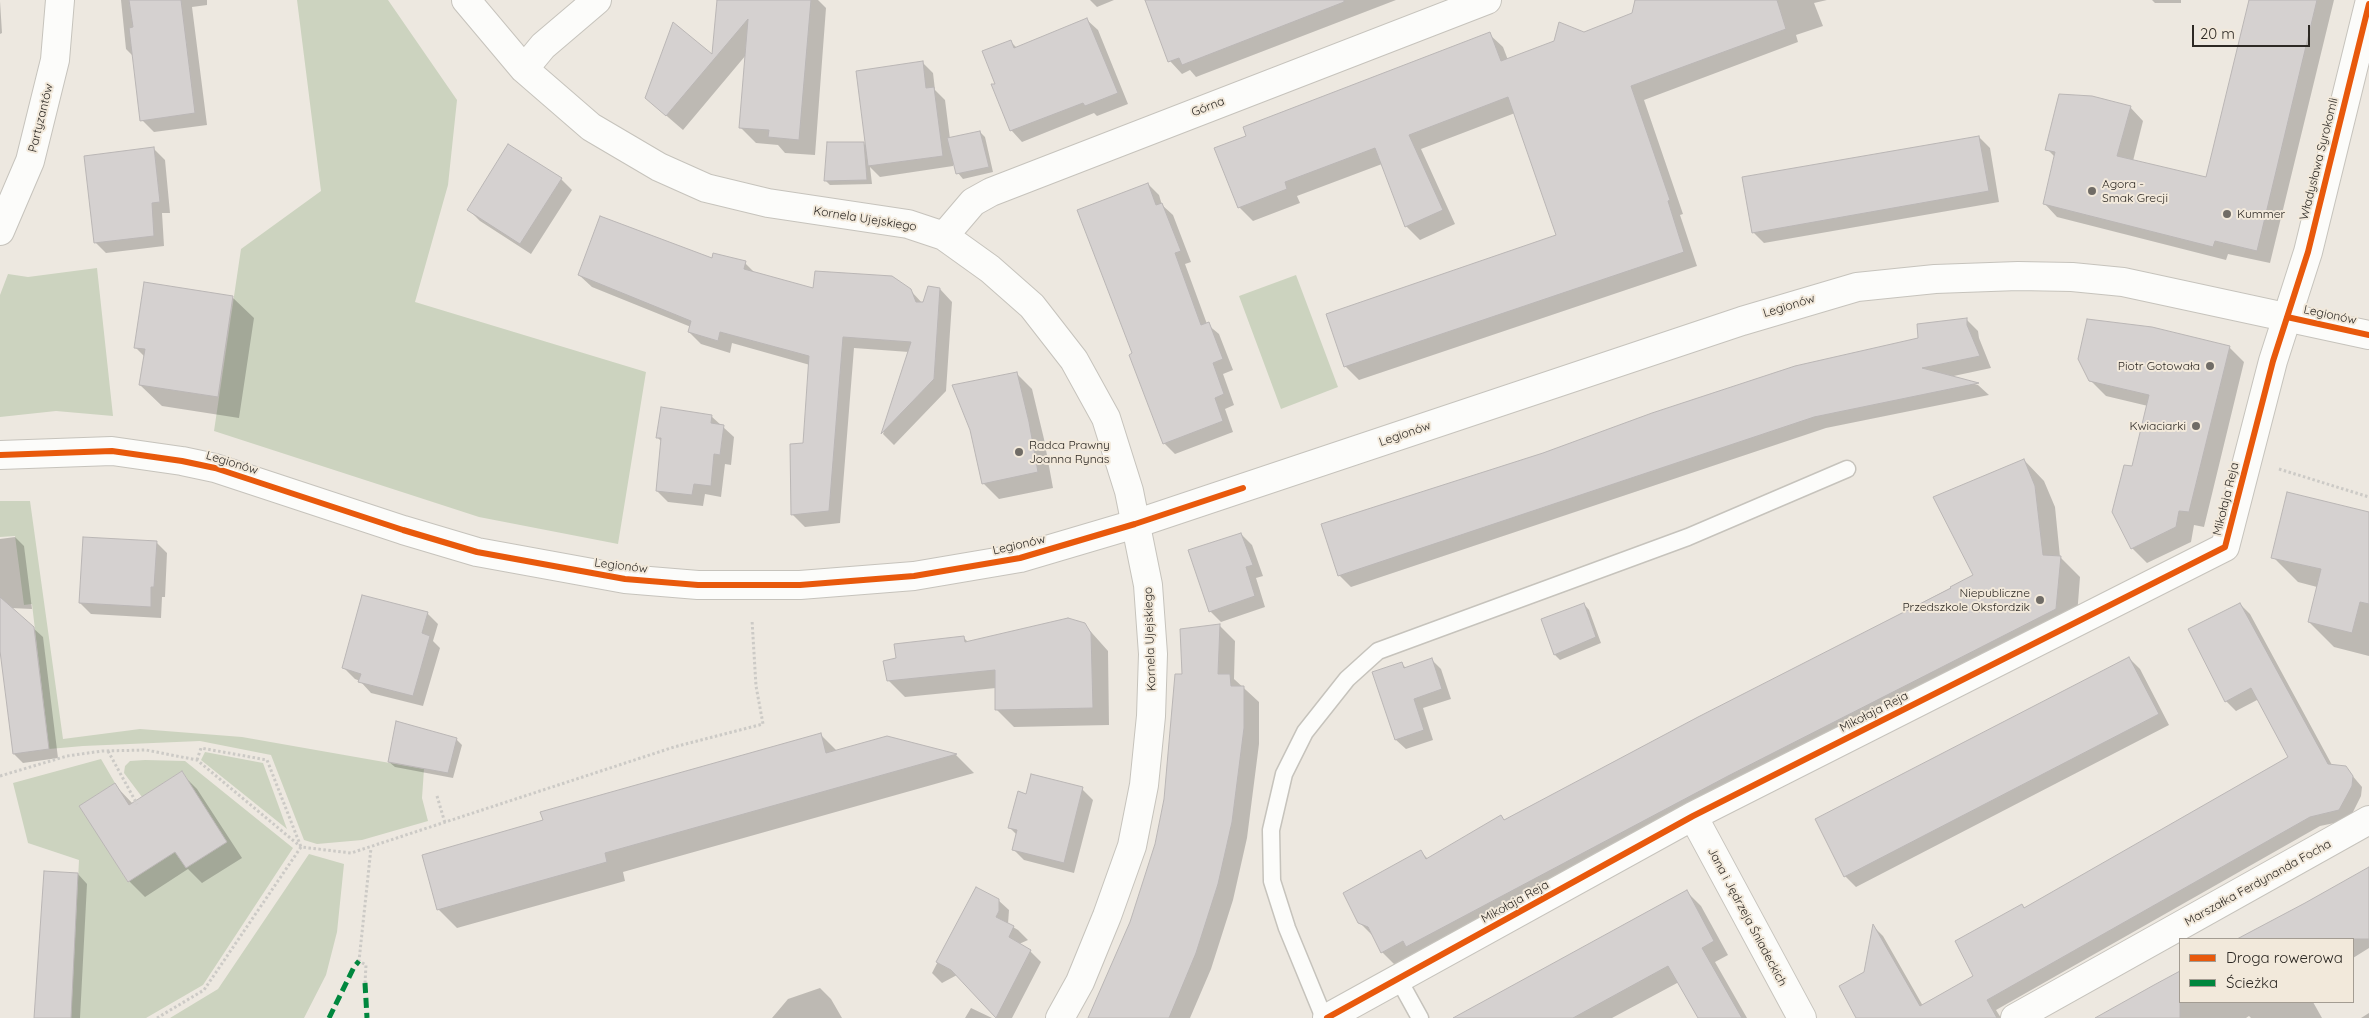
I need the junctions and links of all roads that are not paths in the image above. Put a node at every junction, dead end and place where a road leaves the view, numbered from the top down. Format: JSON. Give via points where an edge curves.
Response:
{"nodes":[{"id":1,"x":60,"y":0,"type":"edge"},
{"id":2,"x":466,"y":0,"type":"edge"},
{"id":3,"x":597,"y":0,"type":"edge"},
{"id":4,"x":1487,"y":0,"type":"edge"},
{"id":5,"x":2369,"y":4,"type":"edge"},
{"id":6,"x":524,"y":69,"type":"junction"},
{"id":7,"x":0,"y":231,"type":"edge"},
{"id":8,"x":944,"y":236,"type":"junction"},
{"id":9,"x":2287,"y":317,"type":"junction"},
{"id":10,"x":2369,"y":335,"type":"edge"},
{"id":11,"x":0,"y":454,"type":"edge"},
{"id":12,"x":1847,"y":469,"type":"dead end"},
{"id":13,"x":1135,"y":524,"type":"junction"},
{"id":14,"x":1693,"y":816,"type":"junction"},
{"id":15,"x":2369,"y":820,"type":"edge"},
{"id":16,"x":1399,"y":980,"type":"junction"},
{"id":17,"x":1060,"y":1018,"type":"edge"},
{"id":18,"x":1325,"y":1018,"type":"edge"},
{"id":19,"x":1420,"y":1018,"type":"edge"},
{"id":20,"x":1802,"y":1018,"type":"edge"},
{"id":21,"x":2015,"y":1018,"type":"edge"}],
"edges":[{"from":1,"to":7,"type":"street","name":"Partyzantów","via":[[56,60],[32,153]]},
{"from":2,"to":6,"type":"street","name":"Kornela Ujejskiego"},
{"from":3,"to":6,"type":"street","via":[[543,46]]},
{"from":4,"to":8,"type":"street","name":"Górna","via":[[991,192],[973,202]]},
{"from":5,"to":9,"type":"street","name":"Władysława Syrokomli","via":[[2308,252]]},
{"from":6,"to":8,"type":"street","name":"Kornela Ujejskiego","via":[[592,127],[659,168],[706,188],[768,203],[908,224]]},
{"from":8,"to":13,"type":"street","name":"Kornela Ujejskiego","via":[[990,269],[1032,306],[1074,360],[1106,418],[1129,490]]},
{"from":9,"to":10,"type":"street","name":"Legionów"},
{"from":9,"to":13,"type":"street","name":"Legionów","via":[[2123,282],[2072,277],[1935,279],[1857,287],[1742,321]]},
{"from":9,"to":14,"type":"street","name":"Mikołaja Reja","via":[[2225,547]]},
{"from":11,"to":13,"type":"street","name":"Legionów","via":[[112,451],[182,461],[215,468],[477,552],[626,579],[698,585],[800,585],[914,576],[1020,558]]},
{"from":12,"to":18,"type":"lane","via":[[1688,537],[1378,651],[1348,679],[1305,732],[1284,774],[1271,830],[1272,881],[1287,928]]},
{"from":13,"to":17,"type":"street","name":"Kornela Ujejskiego","via":[[1148,585],[1152,654],[1151,716],[1144,785],[1132,846],[1110,908],[1080,982]]},
{"from":14,"to":16,"type":"street","name":"Mikołaja Reja"},
{"from":14,"to":20,"type":"street","name":"Jana i Jędrzeja Śniadeckich"},
{"from":15,"to":21,"type":"street","name":"Marszałka Ferdynanda Focha"},
{"from":16,"to":18,"type":"street","name":"Mikołaja Reja"},
{"from":16,"to":19,"type":"lane"}]}
